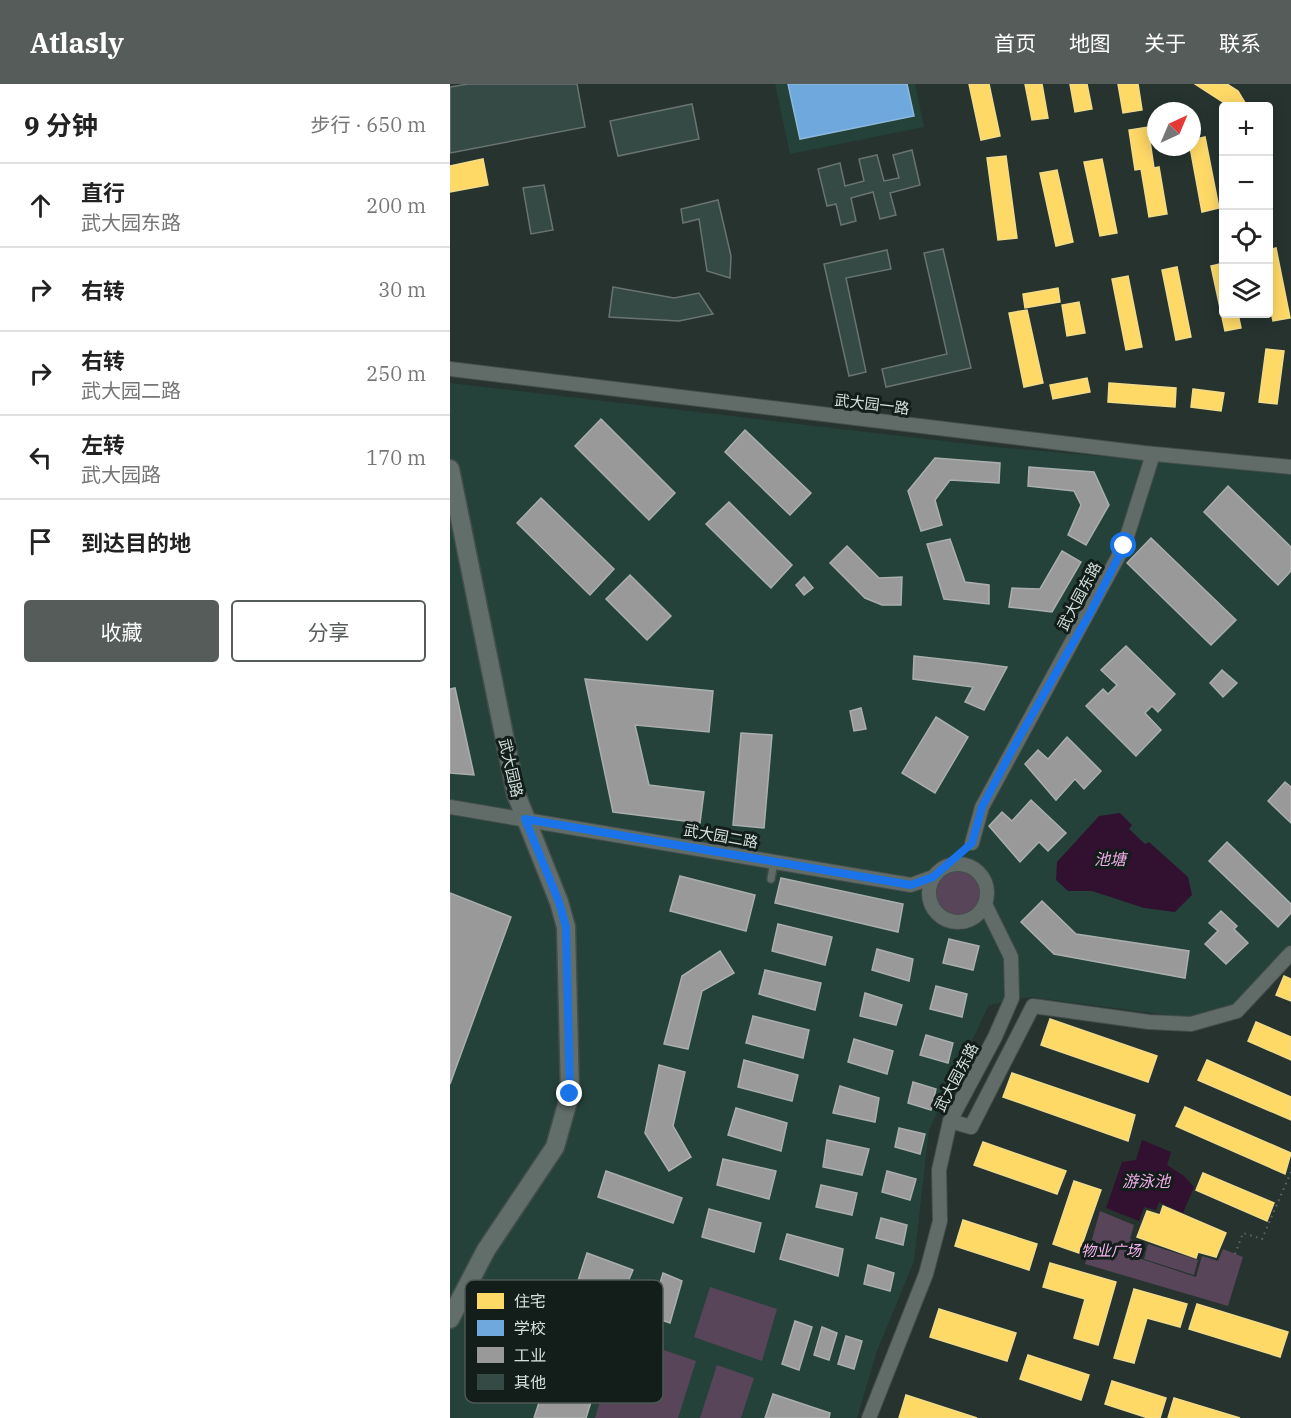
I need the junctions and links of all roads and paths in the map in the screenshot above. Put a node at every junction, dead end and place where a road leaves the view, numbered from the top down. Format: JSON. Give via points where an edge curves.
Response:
{"nodes":[{"id":1,"x":450,"y":369,"type":"edge"},
{"id":2,"x":1153,"y":454,"type":"junction"},
{"id":3,"x":1291,"y":467,"type":"edge"},
{"id":4,"x":450,"y":470,"type":"edge"},
{"id":5,"x":450,"y":807,"type":"edge"},
{"id":6,"x":525,"y":819,"type":"junction"},
{"id":7,"x":972,"y":843,"type":"junction"},
{"id":8,"x":774,"y":861,"type":"junction"},
{"id":9,"x":949,"y":865,"type":"junction"},
{"id":10,"x":982,"y":876,"type":"junction"},
{"id":11,"x":933,"y":877,"type":"junction"},
{"id":12,"x":771,"y":879,"type":"dead end"},
{"id":13,"x":911,"y":885,"type":"junction"},
{"id":14,"x":986,"y":904,"type":"junction"},
{"id":15,"x":931,"y":905,"type":"junction"},
{"id":16,"x":964,"y":922,"type":"junction"},
{"id":17,"x":994,"y":925,"type":"junction"},
{"id":18,"x":1291,"y":953,"type":"edge"},
{"id":19,"x":950,"y":1121,"type":"junction"},
{"id":20,"x":1291,"y":1172,"type":"edge"},
{"id":21,"x":1235,"y":1254,"type":"dead end"},
{"id":22,"x":470,"y":1280,"type":"edge"},
{"id":23,"x":465,"y":1290,"type":"edge"},
{"id":24,"x":450,"y":1319,"type":"edge"},
{"id":25,"x":869,"y":1418,"type":"edge"}],
"edges":[{"from":1,"to":2,"type":"street","name":"武大园一路"},
{"from":2,"to":3,"type":"street","name":"武大园一路"},
{"from":2,"to":7,"type":"street","name":"武大园东路","via":[[1124,546],[982,807]]},
{"from":4,"to":6,"type":"street","name":"武大园路","via":[[511,772]]},
{"from":5,"to":6,"type":"street","name":"武大园二路"},
{"from":6,"to":8,"type":"street","name":"武大园二路"},
{"from":6,"to":22,"type":"street","name":"武大园路","via":[[566,927],[570,1094],[555,1147]]},
{"from":7,"to":9,"type":"street"},
{"from":7,"to":10,"type":"street"},
{"from":8,"to":12,"type":"lane"},
{"from":8,"to":13,"type":"street","name":"武大园二路"},
{"from":9,"to":10,"type":"street","via":[[967,865]]},
{"from":9,"to":11,"type":"street"},
{"from":10,"to":14,"type":"street"},
{"from":11,"to":13,"type":"street"},
{"from":11,"to":15,"type":"street","via":[[929,886]]},
{"from":13,"to":15,"type":"street"},
{"from":14,"to":16,"type":"street"},
{"from":14,"to":17,"type":"street","name":"武大园东路"},
{"from":15,"to":16,"type":"street","via":[[945,919]]},
{"from":16,"to":17,"type":"street"},
{"from":17,"to":19,"type":"street","name":"武大园东路","via":[[1011,957],[1012,998]]},
{"from":18,"to":19,"type":"street","via":[[1237,1011],[1191,1024],[1033,1006],[971,1127]]},
{"from":19,"to":25,"type":"street","name":"武大园东路","via":[[939,1170],[940,1221],[927,1274]]},
{"from":20,"to":21,"type":"path","via":[[1262,1239],[1243,1233]]},
{"from":23,"to":24,"type":"street","name":"武大园路"}]}
